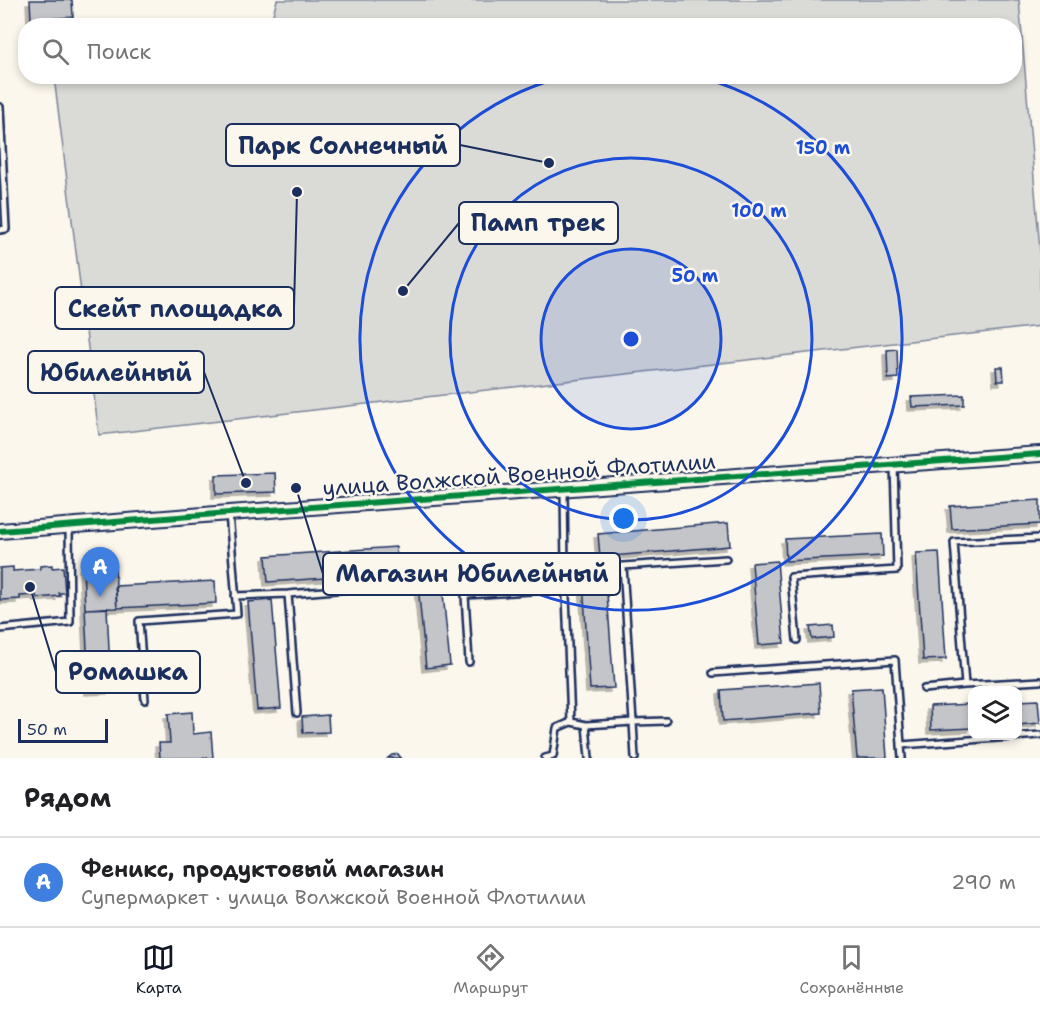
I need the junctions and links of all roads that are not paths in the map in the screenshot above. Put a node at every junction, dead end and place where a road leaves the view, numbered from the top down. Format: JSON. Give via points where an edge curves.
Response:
{"nodes":[{"id":1,"x":0,"y":107,"type":"edge"},
{"id":2,"x":2,"y":191,"type":"edge"},
{"id":3,"x":0,"y":230,"type":"edge"},
{"id":4,"x":1040,"y":453,"type":"edge"},
{"id":5,"x":894,"y":465,"type":"junction"},
{"id":6,"x":564,"y":489,"type":"junction"},
{"id":7,"x":229,"y":513,"type":"junction"},
{"id":8,"x":69,"y":525,"type":"junction"},
{"id":9,"x":0,"y":531,"type":"edge"},
{"id":10,"x":1040,"y":538,"type":"edge"},
{"id":11,"x":726,"y":559,"type":"dead end"},
{"id":12,"x":623,"y":566,"type":"junction"},
{"id":13,"x":565,"y":570,"type":"junction"},
{"id":14,"x":396,"y":585,"type":"dead end"},
{"id":15,"x":566,"y":589,"type":"junction"},
{"id":16,"x":288,"y":594,"type":"junction"},
{"id":17,"x":235,"y":596,"type":"junction"},
{"id":18,"x":0,"y":629,"type":"edge"},
{"id":19,"x":797,"y":640,"type":"dead end"},
{"id":20,"x":469,"y":662,"type":"dead end"},
{"id":21,"x":713,"y":673,"type":"dead end"},
{"id":22,"x":1040,"y":681,"type":"edge"},
{"id":23,"x":965,"y":685,"type":"junction"},
{"id":24,"x":924,"y":689,"type":"dead end"},
{"id":25,"x":145,"y":700,"type":"dead end"},
{"id":26,"x":297,"y":713,"type":"dead end"},
{"id":27,"x":666,"y":721,"type":"dead end"},
{"id":28,"x":571,"y":722,"type":"junction"},
{"id":29,"x":633,"y":722,"type":"junction"},
{"id":30,"x":586,"y":725,"type":"junction"},
{"id":31,"x":1040,"y":735,"type":"edge"},
{"id":32,"x":901,"y":745,"type":"junction"},
{"id":33,"x":545,"y":758,"type":"edge"},
{"id":34,"x":589,"y":758,"type":"edge"},
{"id":35,"x":635,"y":758,"type":"edge"},
{"id":36,"x":902,"y":758,"type":"edge"}],
"edges":[{"from":1,"to":2,"type":"lane"},
{"from":2,"to":3,"type":"lane","via":[[6,229]]},
{"from":4,"to":5,"type":"street","name":"улица Волжской Военной Флотилии"},
{"from":5,"to":6,"type":"street","name":"улица Волжской Военной Флотилии"},
{"from":5,"to":19,"type":"lane","via":[[897,570],[791,577]]},
{"from":6,"to":7,"type":"street","name":"улица Волжской Военной Флотилии"},
{"from":6,"to":13,"type":"lane"},
{"from":7,"to":8,"type":"street","name":"улица Волжской Военной Флотилии"},
{"from":7,"to":17,"type":"lane"},
{"from":8,"to":9,"type":"street","name":"улица Волжской Военной Флотилии"},
{"from":8,"to":18,"type":"lane","via":[[70,622]]},
{"from":10,"to":23,"type":"lane","via":[[954,542]]},
{"from":11,"to":12,"type":"lane"},
{"from":12,"to":13,"type":"lane"},
{"from":12,"to":29,"type":"lane"},
{"from":13,"to":15,"type":"lane"},
{"from":14,"to":16,"type":"lane"},
{"from":15,"to":20,"type":"lane","via":[[465,595]]},
{"from":15,"to":28,"type":"lane"},
{"from":16,"to":17,"type":"lane"},
{"from":16,"to":26,"type":"lane"},
{"from":17,"to":25,"type":"lane","via":[[237,614],[139,621]]},
{"from":21,"to":32,"type":"lane","via":[[895,660]]},
{"from":22,"to":23,"type":"lane"},
{"from":23,"to":24,"type":"lane"},
{"from":27,"to":29,"type":"lane"},
{"from":28,"to":30,"type":"lane"},
{"from":28,"to":33,"type":"lane","via":[[557,728],[553,756]]},
{"from":29,"to":30,"type":"lane"},
{"from":29,"to":35,"type":"lane"},
{"from":30,"to":34,"type":"lane"},
{"from":31,"to":32,"type":"lane"},
{"from":32,"to":36,"type":"lane"}]}
